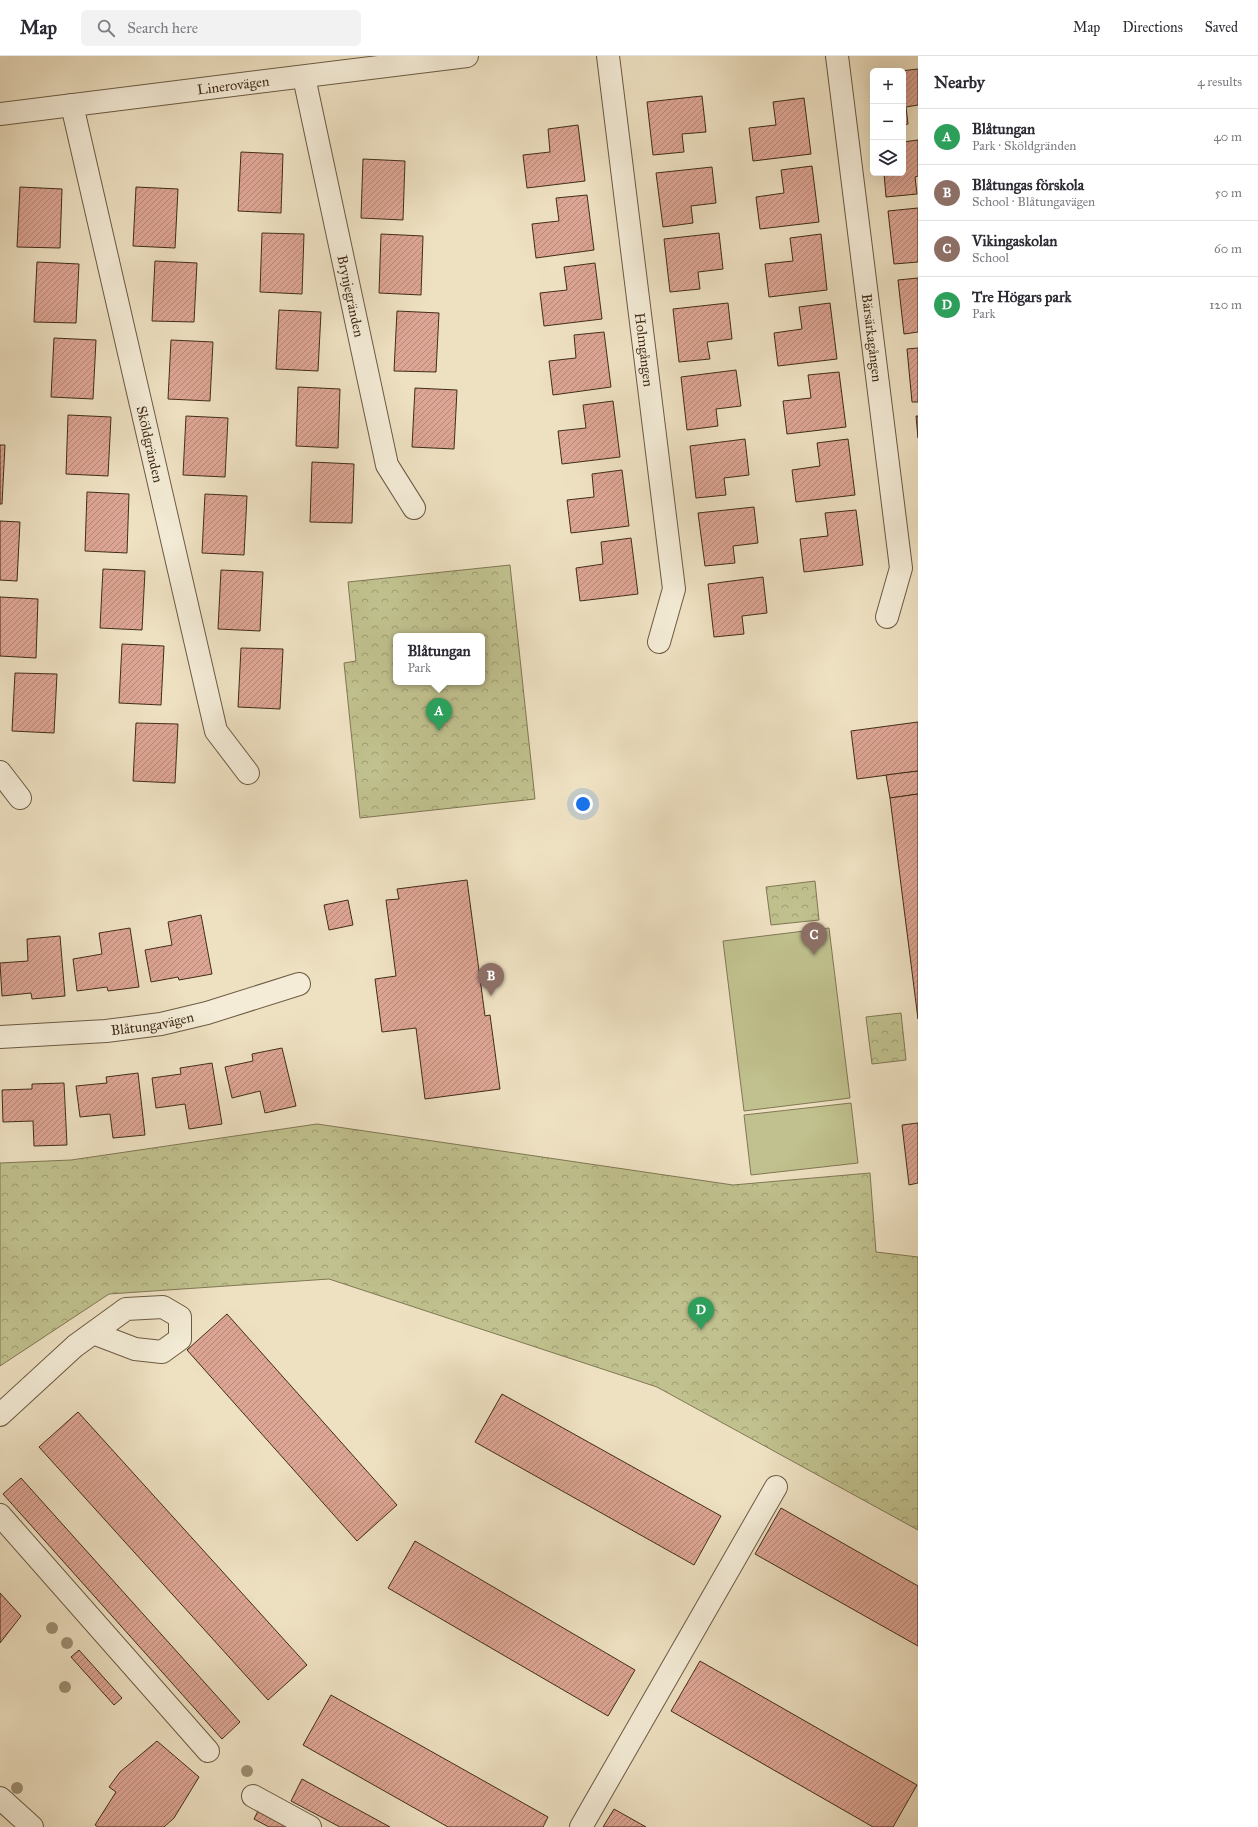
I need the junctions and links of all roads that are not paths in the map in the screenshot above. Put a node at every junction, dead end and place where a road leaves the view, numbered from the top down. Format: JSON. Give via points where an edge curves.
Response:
{"nodes":[{"id":1,"x":467,"y":56,"type":"edge"},
{"id":2,"x":608,"y":56,"type":"edge"},
{"id":3,"x":837,"y":56,"type":"edge"},
{"id":4,"x":304,"y":77,"type":"junction"},
{"id":5,"x":72,"y":105,"type":"junction"},
{"id":6,"x":0,"y":114,"type":"edge"},
{"id":7,"x":414,"y":508,"type":"dead end"},
{"id":8,"x":888,"y":617,"type":"dead end"},
{"id":9,"x":659,"y":642,"type":"dead end"},
{"id":10,"x":0,"y":772,"type":"edge"},
{"id":11,"x":248,"y":774,"type":"dead end"},
{"id":12,"x":20,"y":798,"type":"dead end"},
{"id":13,"x":299,"y":984,"type":"dead end"},
{"id":14,"x":0,"y":1037,"type":"edge"},
{"id":15,"x":93,"y":1333,"type":"dead end"},
{"id":16,"x":0,"y":1415,"type":"edge"},
{"id":17,"x":776,"y":1487,"type":"dead end"},
{"id":18,"x":0,"y":1515,"type":"edge"},
{"id":19,"x":208,"y":1751,"type":"dead end"},
{"id":20,"x":253,"y":1796,"type":"dead end"},
{"id":21,"x":0,"y":1798,"type":"edge"},
{"id":22,"x":32,"y":1827,"type":"edge"},
{"id":23,"x":310,"y":1827,"type":"edge"},
{"id":24,"x":581,"y":1827,"type":"edge"}],
"edges":[{"from":1,"to":4,"type":"street","name":"Linerovägen"},
{"from":2,"to":9,"type":"street","name":"Holmgången","via":[[674,589]]},
{"from":3,"to":8,"type":"street","name":"Bärsärkagången","via":[[901,568]]},
{"from":4,"to":5,"type":"street","name":"Linerovägen"},
{"from":4,"to":7,"type":"street","name":"Brynjegränden","via":[[387,465]]},
{"from":5,"to":6,"type":"street","name":"Linerovägen"},
{"from":5,"to":11,"type":"street","name":"Sköldgränden","via":[[216,731]]},
{"from":10,"to":12,"type":"street"},
{"from":13,"to":14,"type":"street","name":"Blåtungavägen","via":[[207,1013],[160,1024],[106,1031]]},
{"from":15,"to":16,"type":"street","via":[[75,1346]]},
{"from":17,"to":24,"type":"street"},
{"from":18,"to":19,"type":"street","via":[[160,1704]]},
{"from":20,"to":23,"type":"street"},
{"from":21,"to":22,"type":"street"}]}
